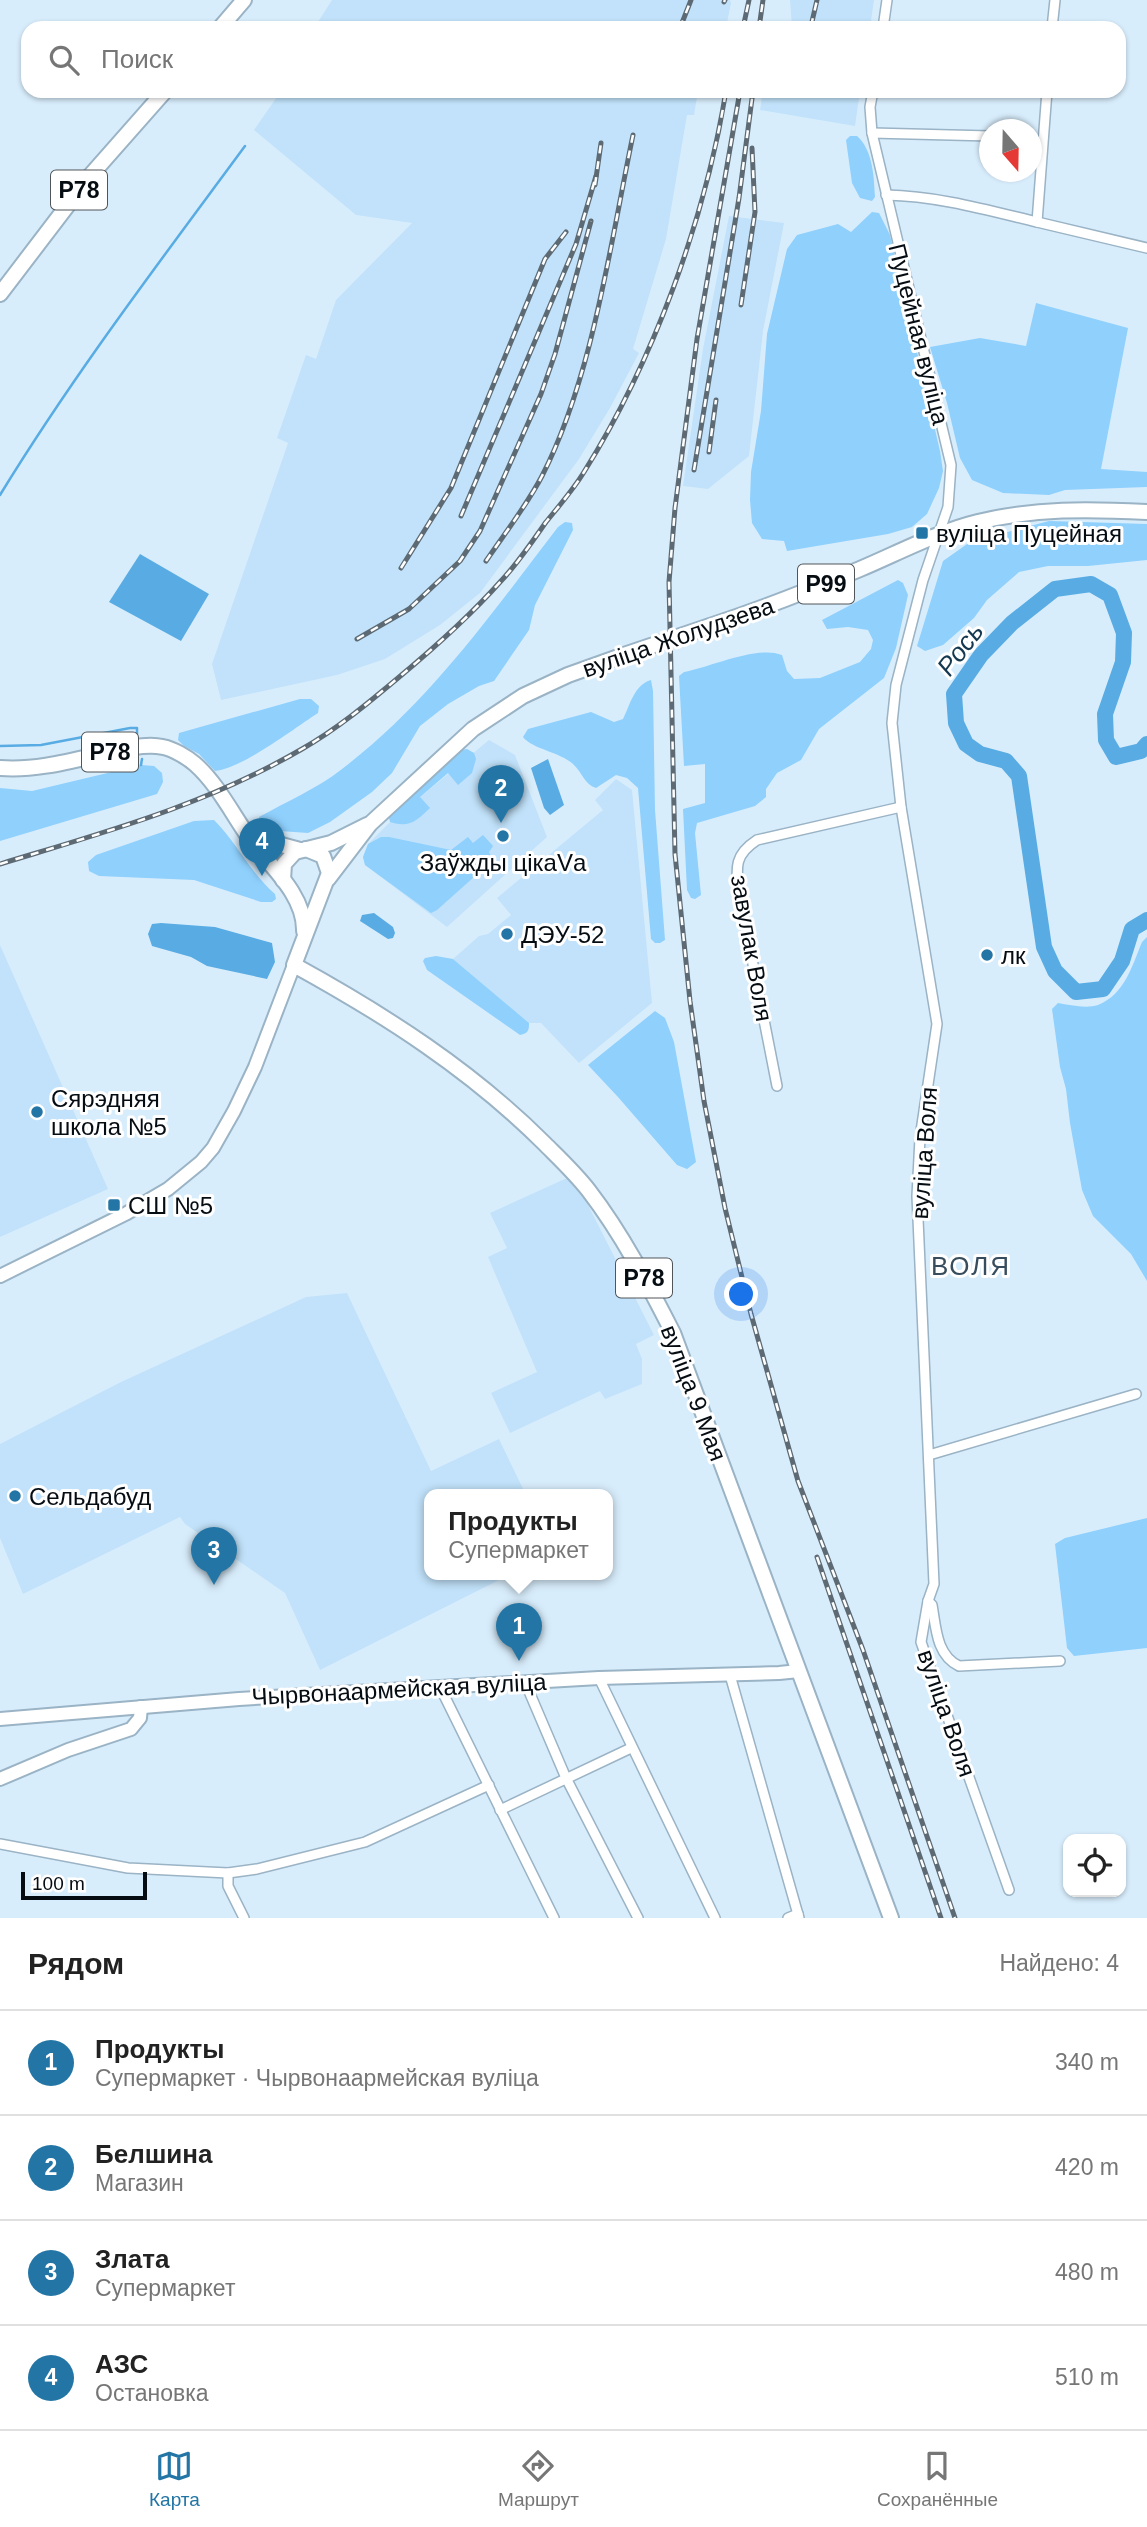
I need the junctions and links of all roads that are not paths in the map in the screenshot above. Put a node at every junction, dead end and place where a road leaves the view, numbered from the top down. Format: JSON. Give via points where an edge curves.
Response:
{"nodes":[{"id":1,"x":244,"y":0,"type":"edge"},
{"id":2,"x":887,"y":0,"type":"edge"},
{"id":3,"x":1055,"y":0,"type":"edge"},
{"id":4,"x":226,"y":21,"type":"edge"},
{"id":5,"x":884,"y":21,"type":"edge"},
{"id":6,"x":1053,"y":21,"type":"edge"},
{"id":7,"x":159,"y":98,"type":"edge"},
{"id":8,"x":872,"y":98,"type":"edge"},
{"id":9,"x":1046,"y":98,"type":"edge"},
{"id":10,"x":872,"y":133,"type":"junction"},
{"id":11,"x":979,"y":136,"type":"edge"},
{"id":12,"x":1043,"y":138,"type":"joint"},
{"id":13,"x":886,"y":195,"type":"junction"},
{"id":14,"x":1037,"y":222,"type":"junction"},
{"id":15,"x":1147,"y":248,"type":"edge"},
{"id":16,"x":0,"y":294,"type":"edge"},
{"id":17,"x":1147,"y":512,"type":"edge"},
{"id":18,"x":940,"y":536,"type":"junction"},
{"id":19,"x":0,"y":768,"type":"edge"},
{"id":20,"x":901,"y":807,"type":"junction"},
{"id":21,"x":370,"y":824,"type":"junction"},
{"id":22,"x":248,"y":836,"type":"junction"},
{"id":23,"x":303,"y":850,"type":"junction"},
{"id":24,"x":327,"y":882,"type":"junction"},
{"id":25,"x":287,"y":886,"type":"junction"},
{"id":26,"x":304,"y":935,"type":"junction"},
{"id":27,"x":294,"y":965,"type":"junction"},
{"id":28,"x":777,"y":1086,"type":"dead end"},
{"id":29,"x":0,"y":1276,"type":"edge"},
{"id":30,"x":1136,"y":1394,"type":"dead end"},
{"id":31,"x":929,"y":1455,"type":"junction"},
{"id":32,"x":928,"y":1601,"type":"junction"},
{"id":33,"x":1060,"y":1661,"type":"dead end"},
{"id":34,"x":799,"y":1671,"type":"junction"},
{"id":35,"x":730,"y":1675,"type":"junction"},
{"id":36,"x":599,"y":1678,"type":"junction"},
{"id":37,"x":525,"y":1682,"type":"junction"},
{"id":38,"x":440,"y":1687,"type":"junction"},
{"id":39,"x":141,"y":1707,"type":"junction"},
{"id":40,"x":0,"y":1719,"type":"edge"},
{"id":41,"x":631,"y":1748,"type":"junction"},
{"id":42,"x":0,"y":1779,"type":"edge"},
{"id":43,"x":566,"y":1779,"type":"junction"},
{"id":44,"x":489,"y":1785,"type":"junction"},
{"id":45,"x":500,"y":1810,"type":"junction"},
{"id":46,"x":0,"y":1844,"type":"edge"},
{"id":47,"x":228,"y":1872,"type":"junction"},
{"id":48,"x":1009,"y":1889,"type":"dead end"},
{"id":49,"x":799,"y":1916,"type":"edge"},
{"id":50,"x":244,"y":1918,"type":"edge"},
{"id":51,"x":554,"y":1918,"type":"edge"},
{"id":52,"x":638,"y":1918,"type":"edge"},
{"id":53,"x":715,"y":1918,"type":"edge"},
{"id":54,"x":788,"y":1918,"type":"edge"},
{"id":55,"x":891,"y":1918,"type":"edge"}],
"edges":[{"from":1,"to":4,"type":"main road"},
{"from":2,"to":5,"type":"street"},
{"from":3,"to":6,"type":"street"},
{"from":7,"to":16,"type":"main road","number":"Р78","via":[[90,176]]},
{"from":8,"to":10,"type":"street","name":"Пуцейная вуліца"},
{"from":9,"to":12,"type":"street"},
{"from":10,"to":11,"type":"street"},
{"from":10,"to":13,"type":"street","name":"Пуцейная вуліца"},
{"from":12,"to":14,"type":"street"},
{"from":13,"to":14,"type":"street","via":[[970,206]]},
{"from":13,"to":18,"type":"street","name":"Пуцейная вуліца","via":[[951,465]]},
{"from":14,"to":15,"type":"street"},
{"from":17,"to":18,"type":"main road","name":"вуліца Жолудзева","number":"Р99","via":[[1037,512],[976,523]]},
{"from":18,"to":20,"type":"street","name":"вуліца Воля","via":[[923,580],[895,685],[892,723]]},
{"from":18,"to":21,"type":"main road","name":"вуліца Жолудзева","number":"Р99","bridge":true,"via":[[792,598],[568,675],[523,696],[473,729]]},
{"from":19,"to":22,"type":"main road","number":"Р78","via":[[54,764],[134,747],[164,747],[196,765]]},
{"from":20,"to":28,"type":"street","name":"завулак Воля","via":[[757,840],[739,856],[739,892]]},
{"from":20,"to":31,"type":"street","name":"вуліца Воля","via":[[937,1024],[920,1138],[917,1196]]},
{"from":21,"to":23,"type":"main road","number":"Р99","via":[[331,843]]},
{"from":21,"to":24,"type":"main road","number":"Р99"},
{"from":22,"to":23,"type":"main road"},
{"from":22,"to":25,"type":"main road","number":"Р78"},
{"from":23,"to":24,"type":"main road","via":[[323,856]]},
{"from":23,"to":25,"type":"main road","via":[[290,855],[284,864]]},
{"from":24,"to":25,"type":"main road","via":[[313,895],[301,896]]},
{"from":24,"to":26,"type":"main road"},
{"from":25,"to":26,"type":"main road","number":"Р78","via":[[303,914]]},
{"from":26,"to":27,"type":"main road"},
{"from":27,"to":29,"type":"street","via":[[244,1089],[201,1162],[168,1189],[127,1213]]},
{"from":27,"to":34,"type":"main road","name":"вуліца 9 Мая","number":"Р78","via":[[408,1032],[469,1075],[519,1118],[588,1189],[618,1232],[673,1333]]},
{"from":30,"to":31,"type":"street"},
{"from":31,"to":32,"type":"street","name":"вуліца Воля","via":[[934,1584]]},
{"from":32,"to":33,"type":"street","via":[[944,1654],[959,1666]]},
{"from":32,"to":48,"type":"street","name":"вуліца Воля","via":[[921,1642]]},
{"from":34,"to":35,"type":"street","name":"Чырвонаармейская вуліца"},
{"from":34,"to":55,"type":"main road","name":"вуліца 9 Мая","number":"Р78"},
{"from":35,"to":36,"type":"street","name":"Чырвонаармейская вуліца"},
{"from":35,"to":49,"type":"street"},
{"from":36,"to":37,"type":"street","name":"Чырвонаармейская вуліца"},
{"from":36,"to":41,"type":"street"},
{"from":37,"to":38,"type":"street","name":"Чырвонаармейская вуліца"},
{"from":37,"to":43,"type":"street"},
{"from":38,"to":39,"type":"street","name":"Чырвонаармейская вуліца"},
{"from":38,"to":44,"type":"street"},
{"from":39,"to":40,"type":"street","name":"Чырвонаармейская вуліца"},
{"from":39,"to":42,"type":"street","via":[[140,1718],[131,1729],[68,1749]]},
{"from":41,"to":43,"type":"street"},
{"from":41,"to":53,"type":"street"},
{"from":43,"to":45,"type":"street"},
{"from":43,"to":52,"type":"street"},
{"from":44,"to":45,"type":"street"},
{"from":44,"to":47,"type":"street","via":[[365,1842]]},
{"from":45,"to":51,"type":"street"},
{"from":46,"to":47,"type":"street","via":[[128,1868]]},
{"from":47,"to":50,"type":"street","via":[[228,1886]]},
{"from":49,"to":54,"type":"street"}]}
